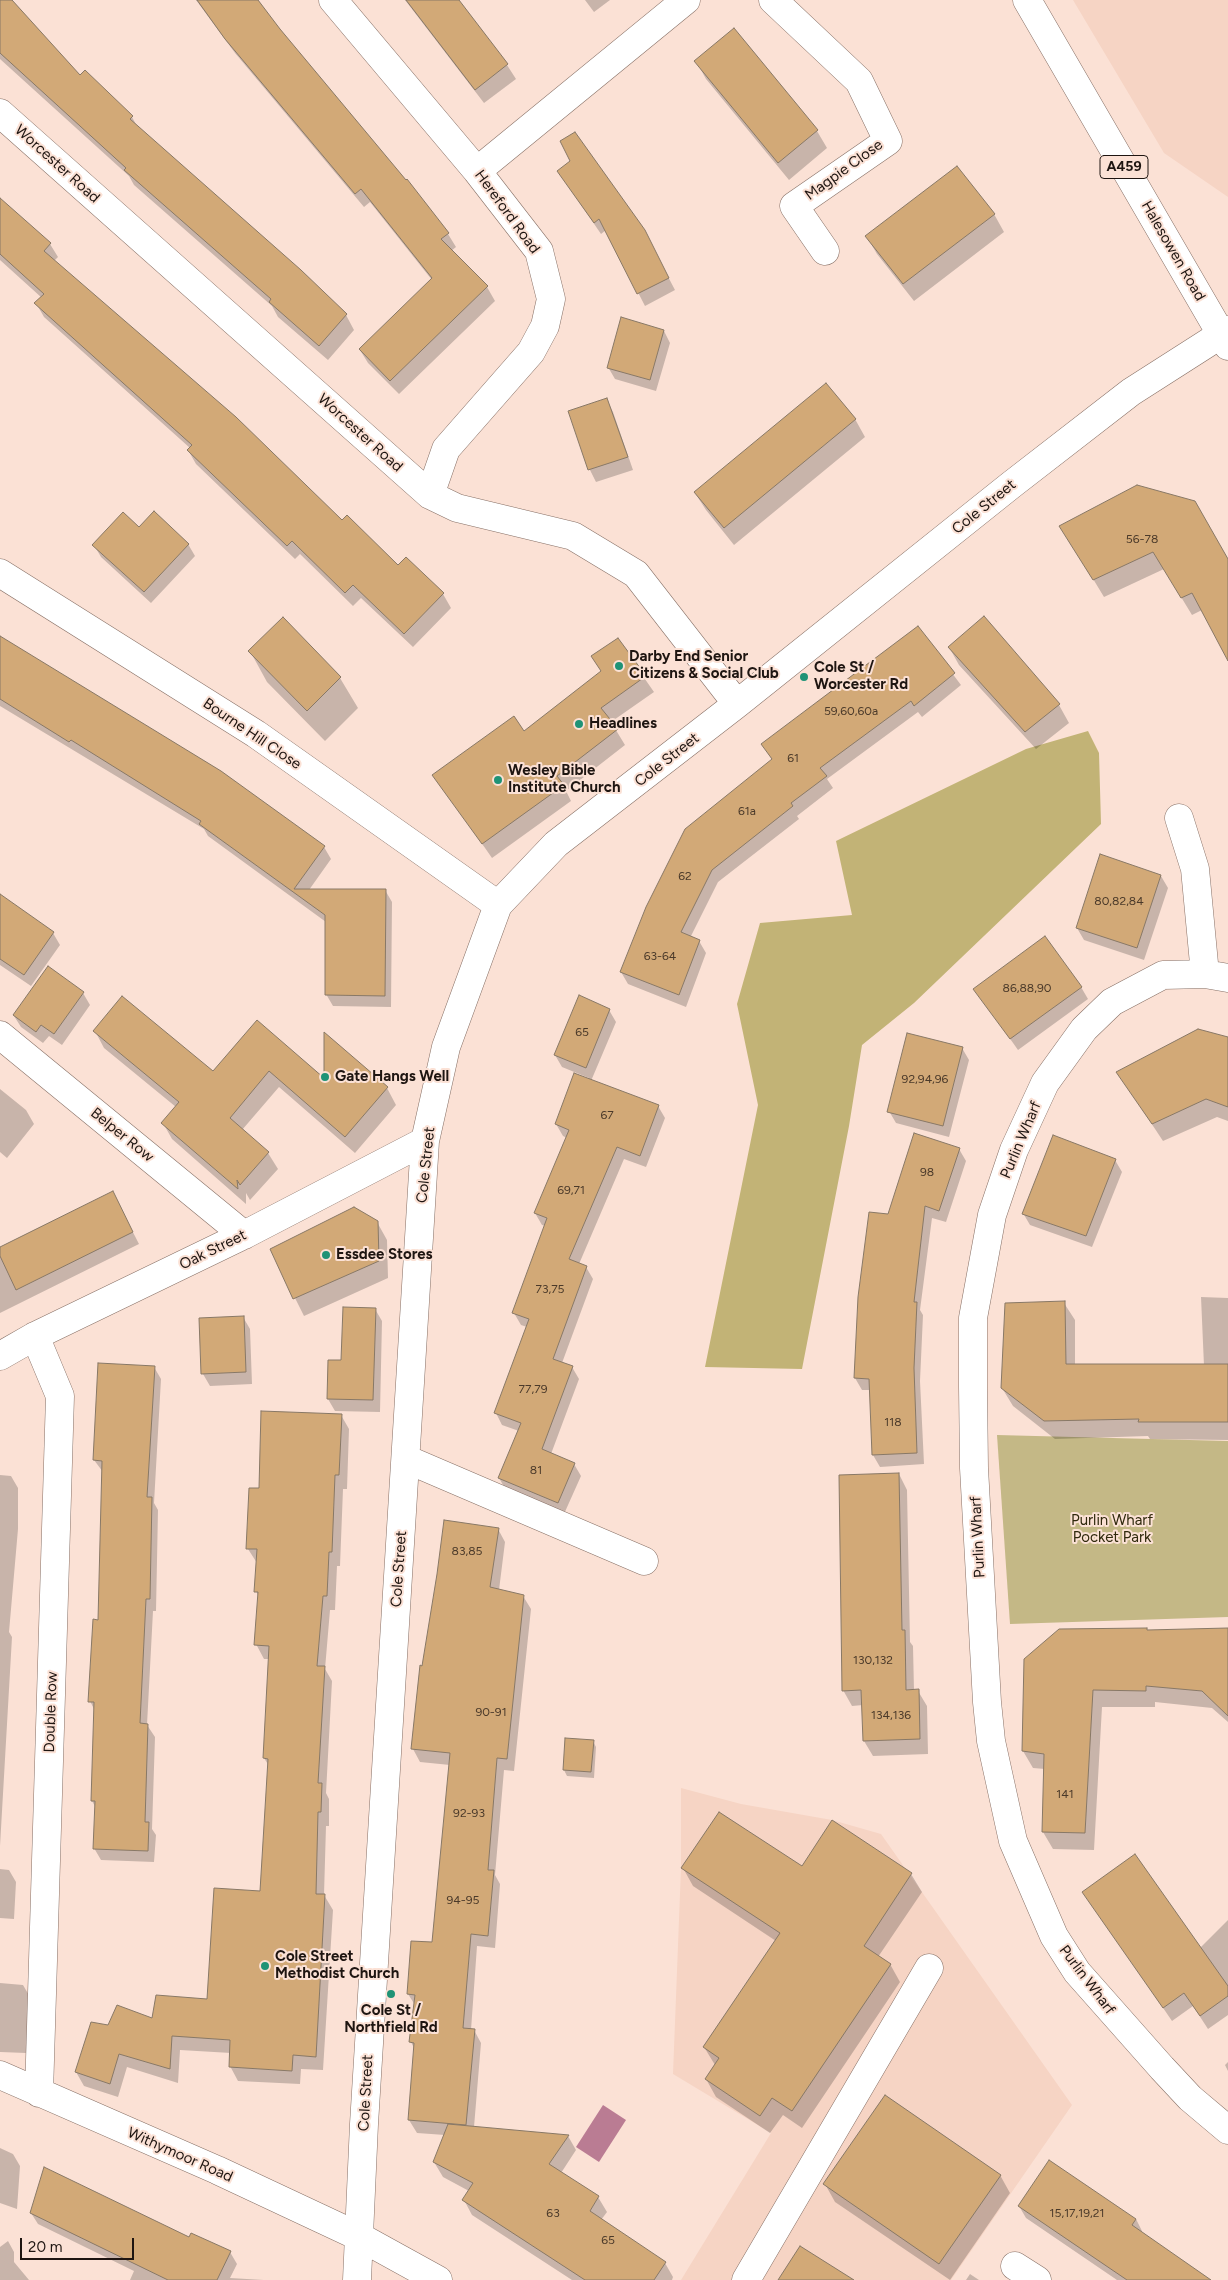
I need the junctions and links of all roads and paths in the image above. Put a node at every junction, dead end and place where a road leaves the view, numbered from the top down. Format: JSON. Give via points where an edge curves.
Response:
{"nodes":[{"id":1,"x":333,"y":0,"type":"edge"},
{"id":2,"x":686,"y":0,"type":"edge"},
{"id":3,"x":773,"y":0,"type":"edge"},
{"id":4,"x":1027,"y":0,"type":"edge"},
{"id":5,"x":0,"y":113,"type":"edge"},
{"id":6,"x":477,"y":171,"type":"junction"},
{"id":7,"x":825,"y":251,"type":"dead end"},
{"id":8,"x":1226,"y":337,"type":"edge"},
{"id":9,"x":430,"y":495,"type":"junction"},
{"id":10,"x":0,"y":573,"type":"edge"},
{"id":11,"x":737,"y":704,"type":"junction"},
{"id":12,"x":1179,"y":818,"type":"dead end"},
{"id":13,"x":498,"y":905,"type":"junction"},
{"id":14,"x":1217,"y":976,"type":"edge"},
{"id":15,"x":0,"y":1035,"type":"edge"},
{"id":16,"x":425,"y":1141,"type":"junction"},
{"id":17,"x":244,"y":1235,"type":"junction"},
{"id":18,"x":35,"y":1336,"type":"junction"},
{"id":19,"x":0,"y":1356,"type":"edge"},
{"id":20,"x":406,"y":1459,"type":"junction"},
{"id":21,"x":644,"y":1561,"type":"dead end"},
{"id":22,"x":929,"y":1968,"type":"dead end"},
{"id":23,"x":0,"y":2075,"type":"edge"},
{"id":24,"x":39,"y":2092,"type":"junction"},
{"id":25,"x":1228,"y":2130,"type":"edge"},
{"id":26,"x":360,"y":2237,"type":"junction"},
{"id":27,"x":357,"y":2280,"type":"edge"},
{"id":28,"x":438,"y":2280,"type":"edge"},
{"id":29,"x":746,"y":2280,"type":"edge"}],
"edges":[{"from":1,"to":6,"type":"street","name":"Hereford Road"},
{"from":2,"to":6,"type":"street"},
{"from":3,"to":7,"type":"street","name":"Magpie Close","via":[[859,81],[888,141],[794,206]]},
{"from":4,"to":8,"type":"street","name":"Halesowen Road","number":"A459"},
{"from":5,"to":9,"type":"street","name":"Worcester Road"},
{"from":6,"to":9,"type":"street","name":"Hereford Road","via":[[539,251],[551,299],[546,326],[531,352],[446,449]]},
{"from":8,"to":11,"type":"street","name":"Cole Street","via":[[1131,392]]},
{"from":9,"to":11,"type":"street","name":"Worcester Road","via":[[458,508],[573,536],[636,574]]},
{"from":10,"to":13,"type":"street","name":"Bourne Hill Close","via":[[256,734]]},
{"from":11,"to":13,"type":"street","name":"Cole Street","via":[[556,844]]},
{"from":12,"to":14,"type":"street","name":"Purlin Wharf","via":[[1195,869]]},
{"from":13,"to":16,"type":"street","name":"Cole Street","via":[[446,1047]]},
{"from":14,"to":25,"type":"street","name":"Purlin Wharf","via":[[1163,975],[1112,1002],[1084,1028],[1045,1083],[1020,1136],[992,1215],[974,1318],[974,1468],[990,1741],[1013,1841],[1054,1936],[1077,1972],[1190,2098]]},
{"from":15,"to":17,"type":"street","name":"Belper Row"},
{"from":16,"to":17,"type":"street","name":"Oak Street"},
{"from":16,"to":20,"type":"street","name":"Cole Street"},
{"from":17,"to":18,"type":"street","name":"Oak Street"},
{"from":18,"to":19,"type":"street","name":"Oak Street"},
{"from":18,"to":24,"type":"street","name":"Double Row","via":[[60,1396]]},
{"from":20,"to":21,"type":"street"},
{"from":20,"to":26,"type":"street","name":"Cole Street","via":[[364,2124]]},
{"from":22,"to":29,"type":"street"},
{"from":23,"to":24,"type":"street","name":"Withymoor Road"},
{"from":24,"to":26,"type":"street","name":"Withymoor Road"},
{"from":26,"to":27,"type":"street","name":"Cole Street"},
{"from":26,"to":28,"type":"street","name":"Withymoor Road"}]}
